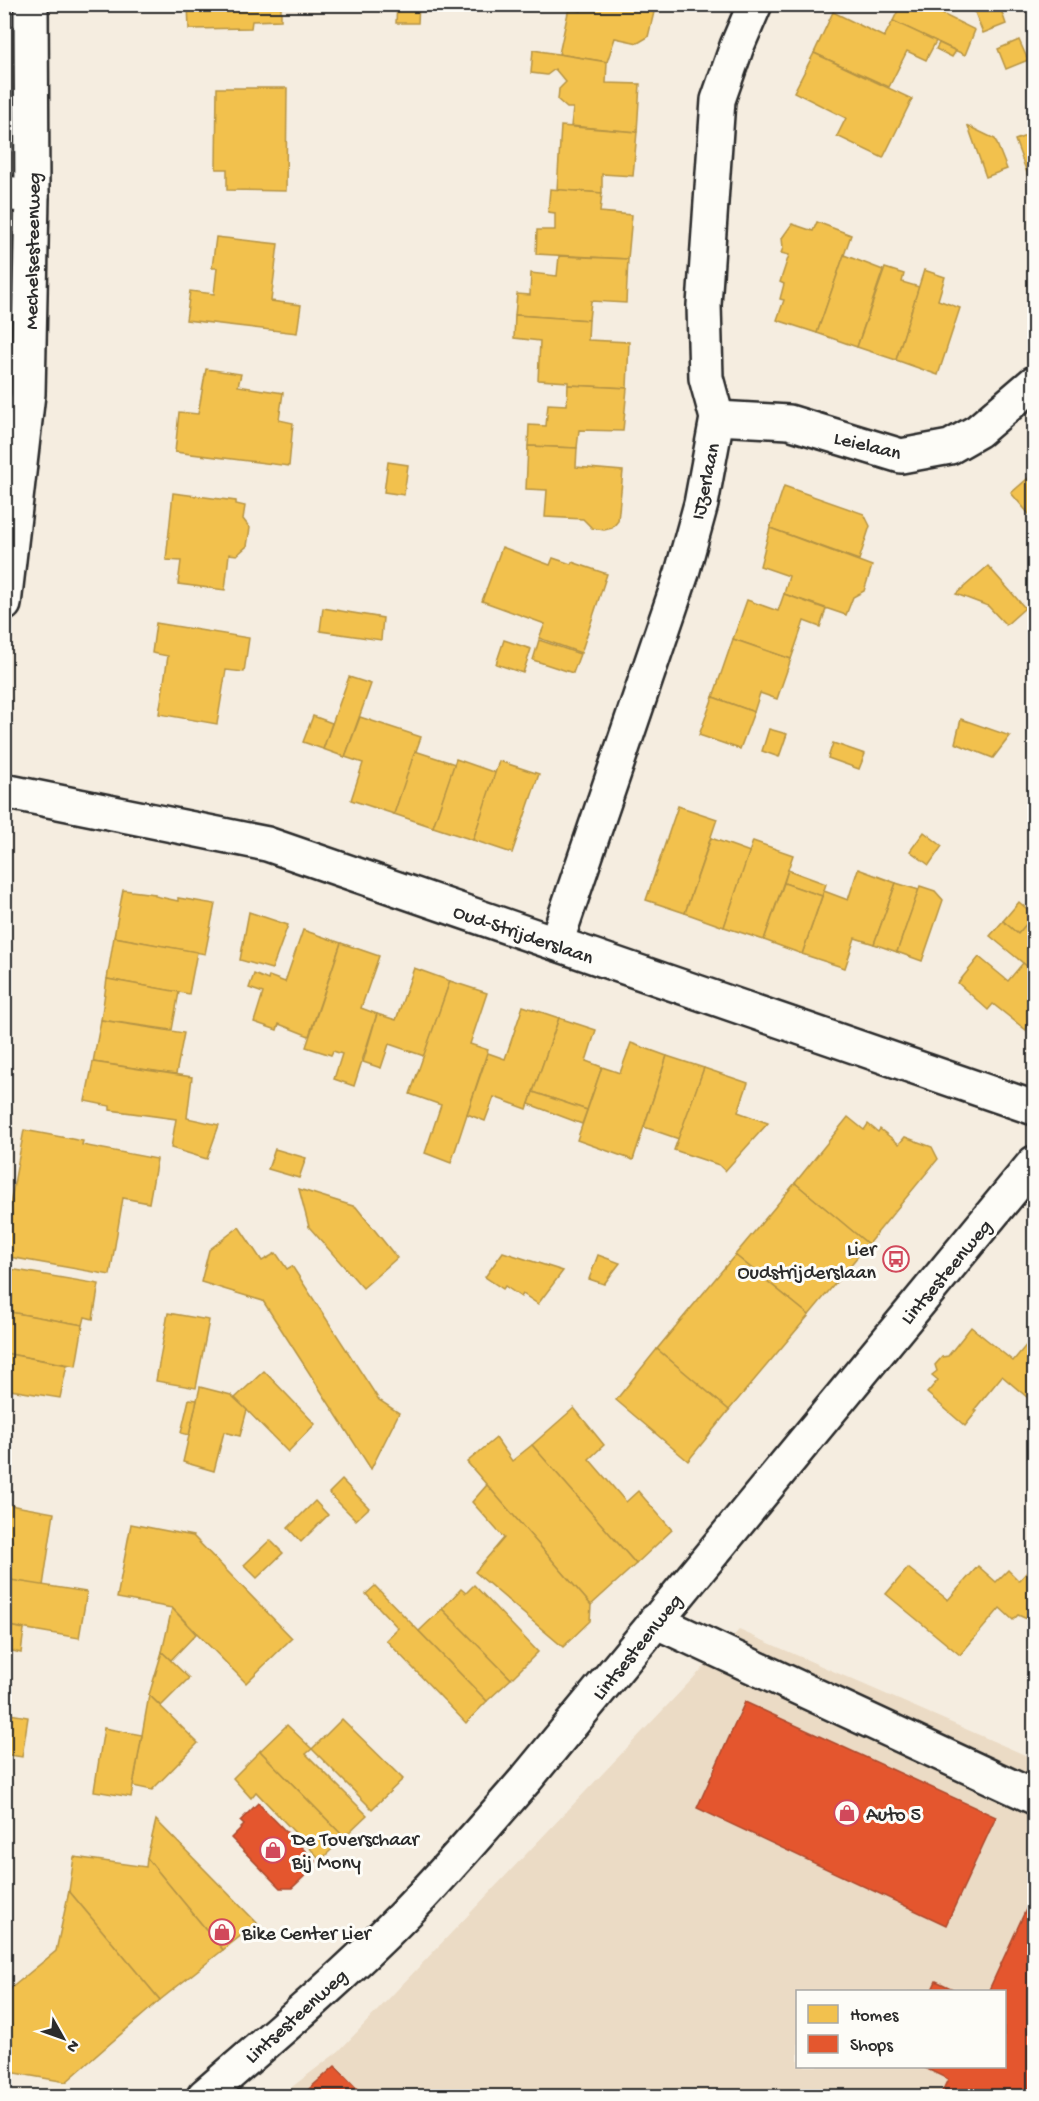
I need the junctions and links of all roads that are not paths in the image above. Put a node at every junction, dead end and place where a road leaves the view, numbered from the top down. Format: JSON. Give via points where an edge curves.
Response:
{"nodes":[{"id":1,"x":31,"y":4,"type":"edge"},
{"id":2,"x":755,"y":4,"type":"edge"},
{"id":3,"x":18,"y":195,"type":"edge"},
{"id":4,"x":1035,"y":382,"type":"edge"},
{"id":5,"x":717,"y":418,"type":"junction"},
{"id":6,"x":4,"y":604,"type":"edge"},
{"id":7,"x":4,"y":791,"type":"edge"},
{"id":8,"x":556,"y":943,"type":"junction"},
{"id":9,"x":1035,"y":1108,"type":"edge"},
{"id":10,"x":1035,"y":1163,"type":"edge"},
{"id":11,"x":655,"y":1622,"type":"junction"},
{"id":12,"x":1035,"y":1797,"type":"edge"},
{"id":13,"x":204,"y":2097,"type":"edge"}],
"edges":[{"from":1,"to":3,"type":"street","name":"Mechelsesteenweg"},
{"from":2,"to":5,"type":"street","name":"IJzerlaan","via":[[718,100],[704,305],[706,378]]},
{"from":3,"to":6,"type":"street","name":"Mechelsesteenweg","via":[[28,394]]},
{"from":4,"to":5,"type":"street","name":"Leielaan","via":[[978,430],[950,447],[901,456],[789,422]]},
{"from":5,"to":8,"type":"street","name":"IJzerlaan","via":[[701,504],[682,573]]},
{"from":7,"to":8,"type":"street","name":"Oud-Strijderslaan","via":[[267,844]]},
{"from":8,"to":9,"type":"street","name":"Oud-Strijderslaan"},
{"from":10,"to":11,"type":"street","name":"Lintsesteenweg"},
{"from":11,"to":12,"type":"street"},
{"from":11,"to":13,"type":"street","name":"Lintsesteenweg","via":[[444,1873],[318,1996]]}]}
